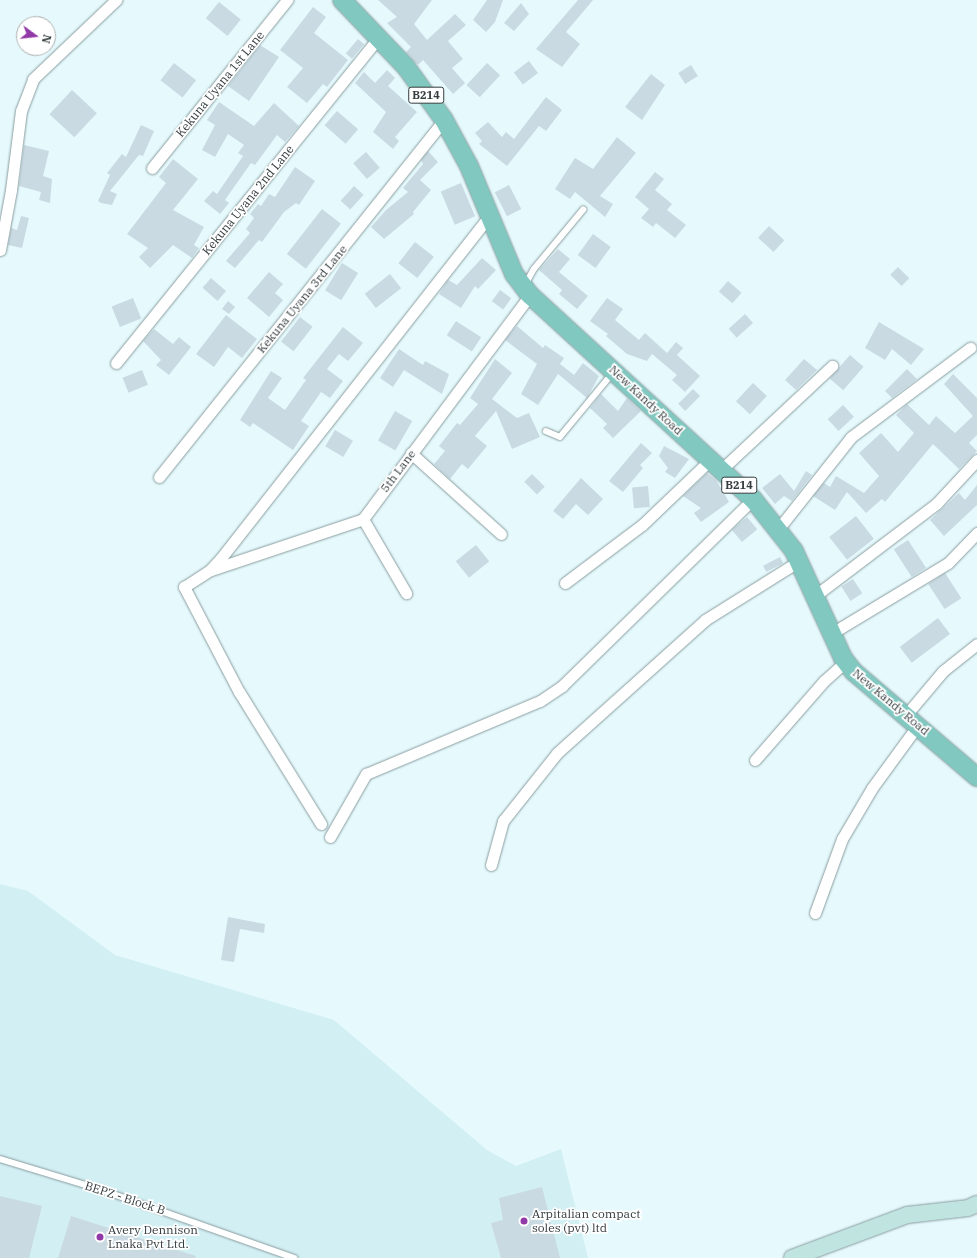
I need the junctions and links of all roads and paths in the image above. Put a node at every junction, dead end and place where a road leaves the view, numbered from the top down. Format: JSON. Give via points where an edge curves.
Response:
{"nodes":[{"id":1,"x":116,"y":0,"type":"edge"},
{"id":2,"x":287,"y":0,"type":"edge"},
{"id":3,"x":342,"y":0,"type":"edge"},
{"id":4,"x":379,"y":37,"type":"junction"},
{"id":5,"x":444,"y":120,"type":"junction"},
{"id":6,"x":152,"y":168,"type":"dead end"},
{"id":7,"x":583,"y":210,"type":"dead end"},
{"id":8,"x":490,"y":215,"type":"junction"},
{"id":9,"x":0,"y":250,"type":"edge"},
{"id":10,"x":527,"y":291,"type":"junction"},
{"id":11,"x":970,"y":348,"type":"dead end"},
{"id":12,"x":116,"y":363,"type":"dead end"},
{"id":13,"x":832,"y":366,"type":"dead end"},
{"id":14,"x":614,"y":371,"type":"junction"},
{"id":15,"x":546,"y":431,"type":"dead end"},
{"id":16,"x":411,"y":454,"type":"junction"},
{"id":17,"x":977,"y":460,"type":"edge"},
{"id":18,"x":716,"y":464,"type":"junction"},
{"id":19,"x":159,"y":477,"type":"dead end"},
{"id":20,"x":753,"y":499,"type":"junction"},
{"id":21,"x":363,"y":519,"type":"junction"},
{"id":22,"x":779,"y":528,"type":"junction"},
{"id":23,"x":977,"y":533,"type":"edge"},
{"id":24,"x":501,"y":534,"type":"dead end"},
{"id":25,"x":799,"y":561,"type":"junction"},
{"id":26,"x":210,"y":570,"type":"junction"},
{"id":27,"x":565,"y":583,"type":"dead end"},
{"id":28,"x":406,"y":593,"type":"dead end"},
{"id":29,"x":816,"y":595,"type":"junction"},
{"id":30,"x":832,"y":633,"type":"junction"},
{"id":31,"x":977,"y":644,"type":"edge"},
{"id":32,"x":846,"y":661,"type":"junction"},
{"id":33,"x":912,"y":720,"type":"junction"},
{"id":34,"x":755,"y":760,"type":"dead end"},
{"id":35,"x":977,"y":777,"type":"edge"},
{"id":36,"x":321,"y":824,"type":"dead end"},
{"id":37,"x":330,"y":837,"type":"dead end"},
{"id":38,"x":491,"y":865,"type":"dead end"},
{"id":39,"x":815,"y":913,"type":"dead end"},
{"id":40,"x":0,"y":1159,"type":"edge"},
{"id":41,"x":977,"y":1204,"type":"edge"},
{"id":42,"x":294,"y":1258,"type":"edge"},
{"id":43,"x":792,"y":1258,"type":"edge"}],
"edges":[{"from":1,"to":9,"type":"street","via":[[33,80],[21,111],[12,190]]},
{"from":2,"to":6,"type":"street","name":"Kekuna Uyana 1st Lane"},
{"from":3,"to":4,"type":"main road","name":"New Kandy Road","number":"B214"},
{"from":4,"to":5,"type":"main road","name":"New Kandy Road","number":"B214"},
{"from":4,"to":12,"type":"street","name":"Kekuna Uyana 2nd Lane"},
{"from":5,"to":8,"type":"main road","name":"New Kandy Road","number":"B214"},
{"from":5,"to":19,"type":"street","name":"Kekuna Uyana 3rd Lane"},
{"from":7,"to":10,"type":"lane","via":[[534,269]]},
{"from":8,"to":10,"type":"main road","name":"New Kandy Road","number":"B214","via":[[504,253]]},
{"from":8,"to":26,"type":"street"},
{"from":10,"to":14,"type":"main road","name":"New Kandy Road","number":"B214"},
{"from":10,"to":16,"type":"street","name":"5th Lane"},
{"from":11,"to":22,"type":"street","via":[[851,437]]},
{"from":13,"to":18,"type":"street"},
{"from":14,"to":15,"type":"lane","via":[[560,437]]},
{"from":14,"to":18,"type":"main road","name":"New Kandy Road","number":"B214"},
{"from":16,"to":21,"type":"street","name":"5th Lane"},
{"from":16,"to":24,"type":"street"},
{"from":17,"to":29,"type":"street","via":[[937,503]]},
{"from":18,"to":20,"type":"main road","name":"New Kandy Road","number":"B214"},
{"from":18,"to":27,"type":"street","via":[[642,525]]},
{"from":20,"to":22,"type":"main road","name":"New Kandy Road","number":"B214"},
{"from":20,"to":37,"type":"street","via":[[562,686],[540,701],[366,774]]},
{"from":21,"to":26,"type":"street"},
{"from":21,"to":28,"type":"street"},
{"from":22,"to":25,"type":"main road","name":"New Kandy Road","number":"B214"},
{"from":23,"to":30,"type":"street","via":[[948,563]]},
{"from":25,"to":29,"type":"main road","name":"New Kandy Road","number":"B214"},
{"from":25,"to":38,"type":"street","via":[[705,620],[558,753],[503,821]]},
{"from":26,"to":36,"type":"street","via":[[184,587],[239,692]]},
{"from":29,"to":30,"type":"main road","name":"New Kandy Road","number":"B214"},
{"from":30,"to":32,"type":"main road","name":"New Kandy Road","number":"B214"},
{"from":31,"to":33,"type":"street","via":[[944,671]]},
{"from":32,"to":33,"type":"main road","name":"New Kandy Road","number":"B214","via":[[877,693]]},
{"from":32,"to":34,"type":"street","via":[[824,680]]},
{"from":33,"to":35,"type":"main road","name":"New Kandy Road","number":"B214"},
{"from":33,"to":39,"type":"street","via":[[842,839]]},
{"from":40,"to":42,"type":"lane","name":"BEPZ - Block B","via":[[105,1191]]},
{"from":41,"to":43,"type":"main road","via":[[968,1208],[907,1215]]}]}
